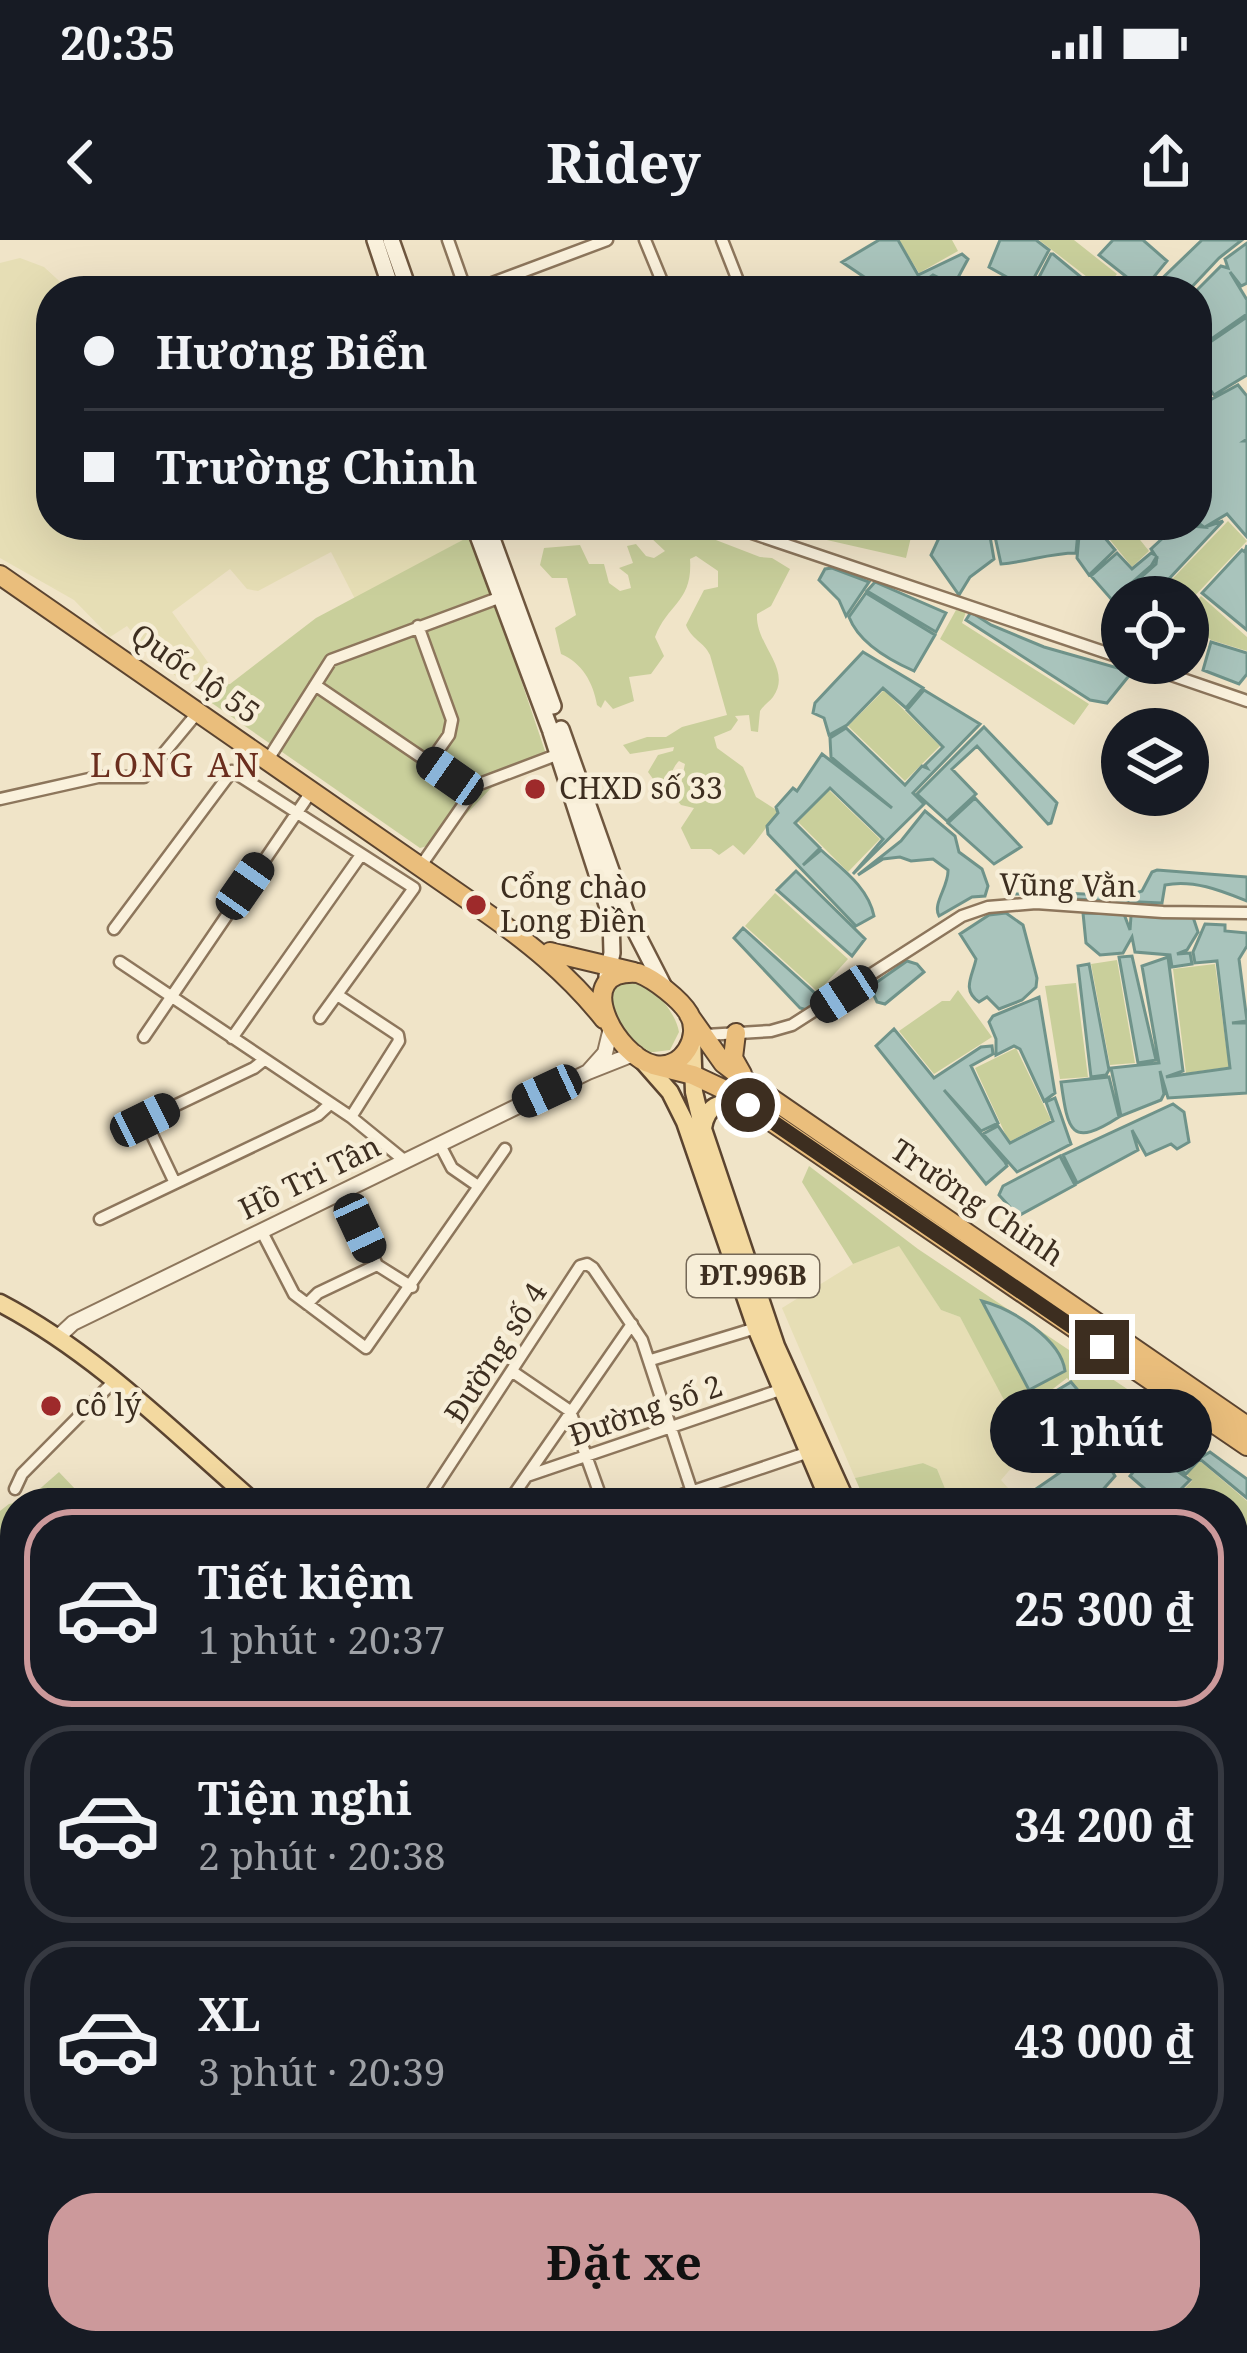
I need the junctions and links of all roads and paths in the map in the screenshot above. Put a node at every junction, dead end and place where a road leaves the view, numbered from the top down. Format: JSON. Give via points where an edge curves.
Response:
{"nodes":[{"id":1,"x":374,"y":240,"type":"edge"},
{"id":2,"x":448,"y":240,"type":"edge"},
{"id":3,"x":607,"y":240,"type":"edge"},
{"id":4,"x":645,"y":240,"type":"edge"},
{"id":5,"x":722,"y":240,"type":"edge"},
{"id":6,"x":395,"y":241,"type":"edge"},
{"id":7,"x":387,"y":276,"type":"edge"},
{"id":8,"x":405,"y":276,"type":"edge"},
{"id":9,"x":463,"y":276,"type":"edge"},
{"id":10,"x":510,"y":276,"type":"edge"},
{"id":11,"x":660,"y":276,"type":"edge"},
{"id":12,"x":736,"y":276,"type":"edge"},
{"id":13,"x":480,"y":540,"type":"edge"},
{"id":14,"x":492,"y":540,"type":"edge"},
{"id":15,"x":772,"y":540,"type":"edge"},
{"id":16,"x":0,"y":575,"type":"edge"},
{"id":17,"x":501,"y":597,"type":"junction"},
{"id":18,"x":418,"y":626,"type":"junction"},
{"id":19,"x":1101,"y":651,"type":"edge"},
{"id":20,"x":1199,"y":684,"type":"edge"},
{"id":21,"x":316,"y":685,"type":"junction"},
{"id":22,"x":1247,"y":700,"type":"edge"},
{"id":23,"x":197,"y":712,"type":"junction"},
{"id":24,"x":556,"y":729,"type":"junction"},
{"id":25,"x":559,"y":754,"type":"junction"},
{"id":26,"x":267,"y":760,"type":"junction"},
{"id":27,"x":430,"y":762,"type":"junction"},
{"id":28,"x":471,"y":790,"type":"junction"},
{"id":29,"x":311,"y":792,"type":"junction"},
{"id":30,"x":0,"y":799,"type":"edge"},
{"id":31,"x":296,"y":813,"type":"junction"},
{"id":32,"x":361,"y":855,"type":"junction"},
{"id":33,"x":420,"y":867,"type":"junction"},
{"id":34,"x":1247,"y":913,"type":"edge"},
{"id":35,"x":114,"y":929,"type":"dead end"},
{"id":36,"x":537,"y":947,"type":"junction"},
{"id":37,"x":120,"y":962,"type":"dead end"},
{"id":38,"x":609,"y":966,"type":"junction"},
{"id":39,"x":638,"y":973,"type":"junction"},
{"id":40,"x":603,"y":991,"type":"junction"},
{"id":41,"x":669,"y":995,"type":"junction"},
{"id":42,"x":168,"y":996,"type":"junction"},
{"id":43,"x":339,"y":996,"type":"junction"},
{"id":44,"x":320,"y":1018,"type":"dead end"},
{"id":45,"x":611,"y":1028,"type":"junction"},
{"id":46,"x":736,"y":1033,"type":"junction"},
{"id":47,"x":144,"y":1037,"type":"dead end"},
{"id":48,"x":699,"y":1037,"type":"junction"},
{"id":49,"x":232,"y":1039,"type":"junction"},
{"id":50,"x":644,"y":1059,"type":"junction"},
{"id":51,"x":264,"y":1060,"type":"junction"},
{"id":52,"x":588,"y":1072,"type":"junction"},
{"id":53,"x":693,"y":1075,"type":"junction"},
{"id":54,"x":749,"y":1083,"type":"junction"},
{"id":55,"x":330,"y":1104,"type":"junction"},
{"id":56,"x":748,"y":1105,"type":"junction"},
{"id":57,"x":351,"y":1117,"type":"junction"},
{"id":58,"x":703,"y":1129,"type":"junction"},
{"id":59,"x":440,"y":1145,"type":"junction"},
{"id":60,"x":505,"y":1149,"type":"dead end"},
{"id":61,"x":405,"y":1162,"type":"junction"},
{"id":62,"x":176,"y":1183,"type":"junction"},
{"id":63,"x":478,"y":1186,"type":"junction"},
{"id":64,"x":343,"y":1192,"type":"junction"},
{"id":65,"x":100,"y":1219,"type":"dead end"},
{"id":66,"x":262,"y":1232,"type":"junction"},
{"id":67,"x":377,"y":1265,"type":"junction"},
{"id":68,"x":412,"y":1287,"type":"junction"},
{"id":69,"x":0,"y":1303,"type":"edge"},
{"id":70,"x":307,"y":1304,"type":"junction"},
{"id":71,"x":632,"y":1324,"type":"junction"},
{"id":72,"x":756,"y":1328,"type":"junction"},
{"id":73,"x":58,"y":1336,"type":"junction"},
{"id":74,"x":650,"y":1360,"type":"junction"},
{"id":75,"x":513,"y":1372,"type":"junction"},
{"id":76,"x":116,"y":1379,"type":"junction"},
{"id":77,"x":780,"y":1390,"type":"junction"},
{"id":78,"x":570,"y":1411,"type":"junction"},
{"id":79,"x":671,"y":1426,"type":"junction"},
{"id":80,"x":1247,"y":1426,"type":"edge"},
{"id":81,"x":1247,"y":1446,"type":"edge"},
{"id":82,"x":806,"y":1453,"type":"junction"},
{"id":83,"x":588,"y":1457,"type":"junction"},
{"id":84,"x":527,"y":1476,"type":"junction"},
{"id":85,"x":15,"y":1488,"type":"edge"},
{"id":86,"x":238,"y":1488,"type":"edge"},
{"id":87,"x":435,"y":1488,"type":"edge"},
{"id":88,"x":519,"y":1488,"type":"edge"},
{"id":89,"x":598,"y":1488,"type":"edge"},
{"id":90,"x":691,"y":1488,"type":"edge"},
{"id":91,"x":704,"y":1488,"type":"edge"},
{"id":92,"x":823,"y":1488,"type":"edge"},
{"id":93,"x":841,"y":1488,"type":"edge"}],
"edges":[{"from":1,"to":7,"type":"main road"},
{"from":2,"to":9,"type":"street"},
{"from":3,"to":10,"type":"street"},
{"from":4,"to":11,"type":"street"},
{"from":5,"to":12,"type":"street"},
{"from":6,"to":8,"type":"main road"},
{"from":13,"to":17,"type":"main road"},
{"from":14,"to":24,"type":"main road"},
{"from":15,"to":19,"type":"street"},
{"from":16,"to":23,"type":"highway","name":"Quốc lộ 55"},
{"from":17,"to":18,"type":"street"},
{"from":17,"to":24,"type":"main road"},
{"from":18,"to":21,"type":"street","via":[[340,654]]},
{"from":18,"to":27,"type":"street","via":[[452,720]]},
{"from":20,"to":22,"type":"street"},
{"from":21,"to":26,"type":"street"},
{"from":21,"to":27,"type":"street"},
{"from":23,"to":26,"type":"highway","name":"Quốc lộ 55"},
{"from":23,"to":30,"type":"street","via":[[144,777],[98,777]]},
{"from":24,"to":25,"type":"main road"},
{"from":24,"to":41,"type":"main road","via":[[626,914]]},
{"from":25,"to":28,"type":"street"},
{"from":25,"to":38,"type":"main road","via":[[611,917]]},
{"from":26,"to":29,"type":"highway","name":"Quốc lộ 55"},
{"from":27,"to":28,"type":"street"},
{"from":28,"to":33,"type":"street"},
{"from":29,"to":31,"type":"street"},
{"from":29,"to":33,"type":"highway","name":"Quốc lộ 55"},
{"from":31,"to":32,"type":"street"},
{"from":31,"to":35,"type":"street","via":[[232,771]]},
{"from":31,"to":42,"type":"street"},
{"from":32,"to":43,"type":"street","via":[[414,888]]},
{"from":32,"to":49,"type":"street"},
{"from":33,"to":36,"type":"highway","name":"Quốc lộ 55"},
{"from":34,"to":46,"type":"street","name":"Vũng Vằn","via":[[995,905],[962,916],[792,1025]]},
{"from":36,"to":38,"type":"highway","name":"Quốc lộ 55"},
{"from":36,"to":45,"type":"highway","name":"Quốc lộ 55"},
{"from":37,"to":42,"type":"street"},
{"from":38,"to":39,"type":"highway","name":"Quốc lộ 55"},
{"from":38,"to":40,"type":"main road"},
{"from":39,"to":40,"type":"highway","via":[[620,974]]},
{"from":39,"to":41,"type":"highway"},
{"from":40,"to":45,"type":"highway"},
{"from":41,"to":48,"type":"highway","name":"Trường Chinh"},
{"from":42,"to":47,"type":"street"},
{"from":42,"to":49,"type":"street"},
{"from":43,"to":44,"type":"street"},
{"from":43,"to":57,"type":"street","via":[[399,1041]]},
{"from":45,"to":50,"type":"highway"},
{"from":45,"to":52,"type":"street"},
{"from":46,"to":48,"type":"street","name":"Vũng Vằn"},
{"from":46,"to":54,"type":"highway","via":[[733,1058]]},
{"from":48,"to":50,"type":"highway","via":[[663,1065]]},
{"from":48,"to":53,"type":"main road","number":"ĐT.996B"},
{"from":48,"to":54,"type":"highway","name":"Trường Chinh"},
{"from":49,"to":51,"type":"street"},
{"from":50,"to":52,"type":"street","name":"Hồ Tri Tân"},
{"from":50,"to":53,"type":"highway","name":"Trường Chinh"},
{"from":50,"to":72,"type":"main road","number":"ĐT.996B","via":[[685,1122]]},
{"from":51,"to":55,"type":"street"},
{"from":51,"to":62,"type":"street","via":[[145,1120]]},
{"from":52,"to":59,"type":"street","name":"Hồ Tri Tân"},
{"from":53,"to":56,"type":"highway","name":"Trường Chinh"},
{"from":53,"to":58,"type":"main road","number":"ĐT.996B"},
{"from":54,"to":80,"type":"highway","name":"Trường Chinh"},
{"from":55,"to":57,"type":"street"},
{"from":55,"to":62,"type":"street"},
{"from":56,"to":58,"type":"main road","via":[[713,1107]]},
{"from":56,"to":81,"type":"highway","name":"Trường Chinh"},
{"from":57,"to":61,"type":"street"},
{"from":58,"to":93,"type":"main road","number":"ĐT.996B","via":[[776,1346]]},
{"from":59,"to":61,"type":"street","name":"Hồ Tri Tân"},
{"from":59,"to":63,"type":"street","via":[[452,1168]]},
{"from":60,"to":63,"type":"street"},
{"from":61,"to":64,"type":"street","name":"Hồ Tri Tân"},
{"from":62,"to":65,"type":"street"},
{"from":63,"to":68,"type":"street"},
{"from":64,"to":66,"type":"street","name":"Hồ Tri Tân"},
{"from":64,"to":67,"type":"street"},
{"from":66,"to":70,"type":"street"},
{"from":66,"to":73,"type":"street","name":"Hồ Tri Tân"},
{"from":67,"to":68,"type":"street"},
{"from":67,"to":70,"type":"street"},
{"from":68,"to":70,"type":"street","via":[[366,1348]]},
{"from":69,"to":73,"type":"main road"},
{"from":71,"to":74,"type":"street","name":"Đường số 4"},
{"from":71,"to":75,"type":"street","name":"Đường số 4","via":[[593,1268],[580,1266]]},
{"from":71,"to":78,"type":"street"},
{"from":72,"to":74,"type":"street"},
{"from":72,"to":77,"type":"main road","number":"ĐT.996B"},
{"from":73,"to":76,"type":"main road"},
{"from":74,"to":79,"type":"street","name":"Đường số 4"},
{"from":75,"to":78,"type":"street"},
{"from":75,"to":87,"type":"street","name":"Đường số 4"},
{"from":76,"to":85,"type":"street"},
{"from":76,"to":86,"type":"main road"},
{"from":77,"to":79,"type":"street","name":"Đường số 2"},
{"from":77,"to":82,"type":"main road","number":"ĐT.996B"},
{"from":78,"to":83,"type":"street"},
{"from":78,"to":84,"type":"street"},
{"from":79,"to":83,"type":"street","name":"Đường số 2"},
{"from":79,"to":90,"type":"street","name":"Đường số 4"},
{"from":82,"to":91,"type":"street"},
{"from":82,"to":92,"type":"main road","number":"ĐT.996B"},
{"from":83,"to":84,"type":"street","name":"Đường số 2"},
{"from":83,"to":89,"type":"street"},
{"from":84,"to":88,"type":"street"}]}
